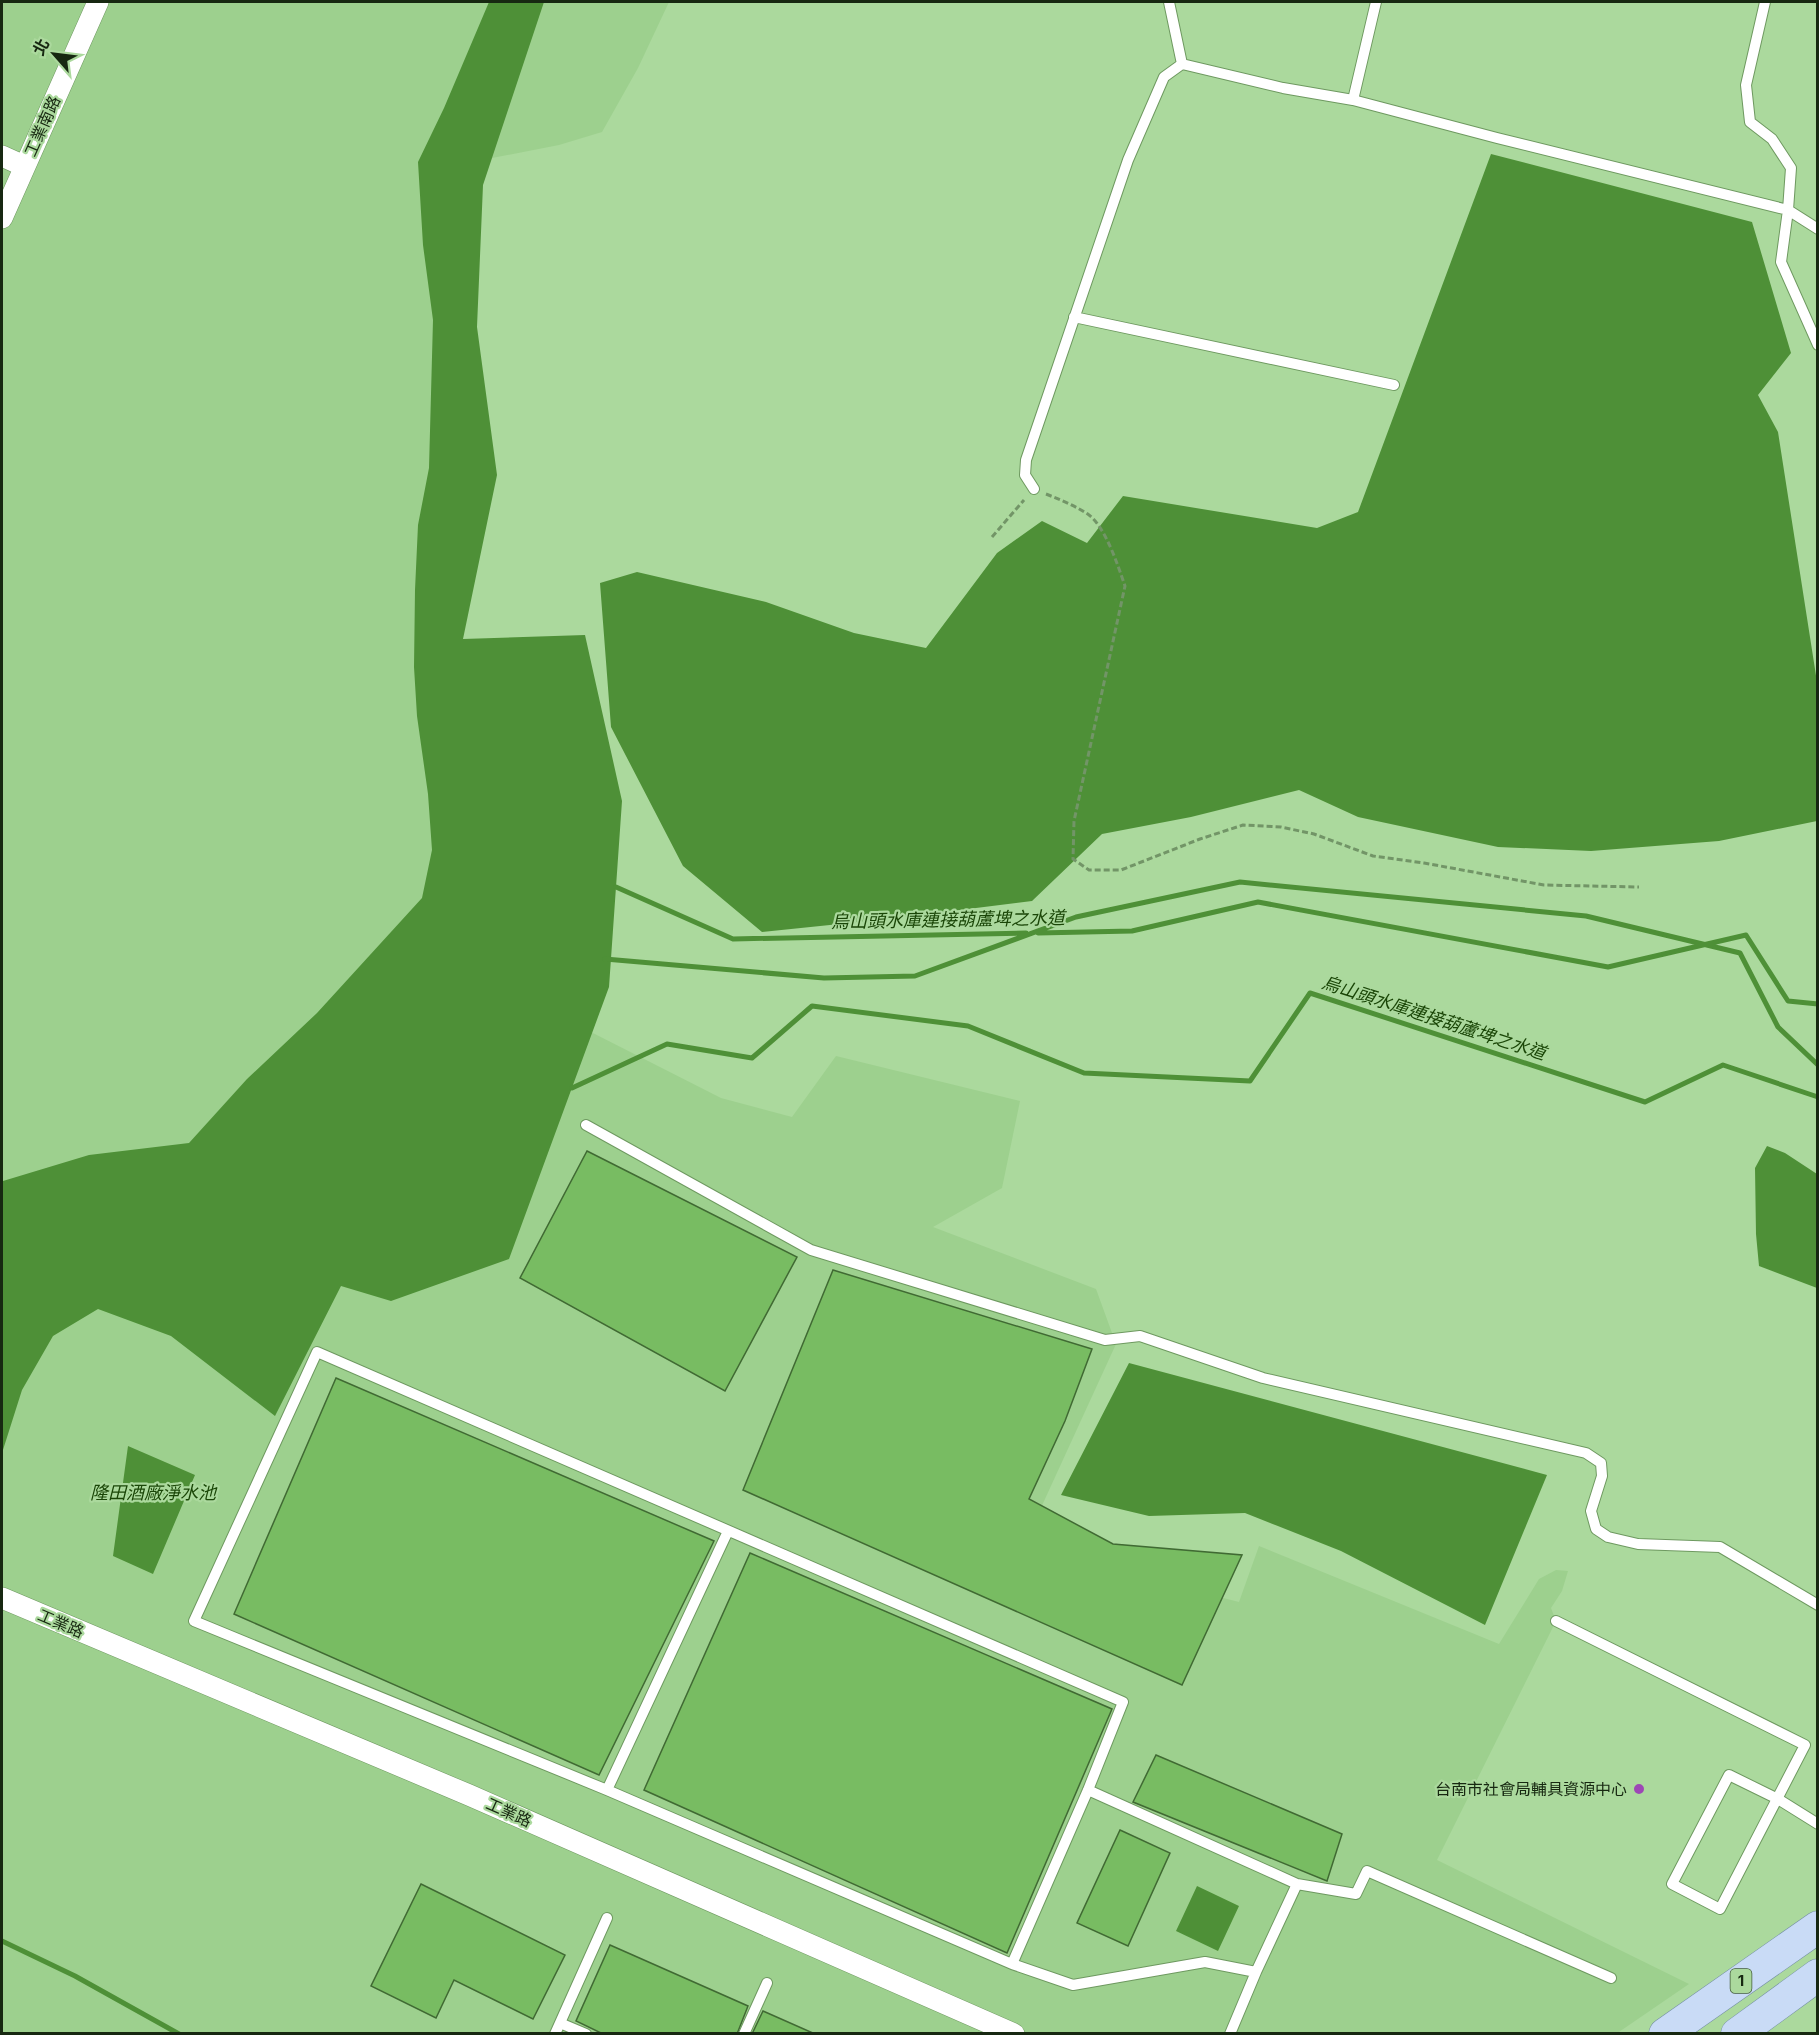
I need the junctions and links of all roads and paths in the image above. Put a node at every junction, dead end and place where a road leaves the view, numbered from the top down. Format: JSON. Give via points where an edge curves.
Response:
{"nodes":[{"id":1,"x":98,"y":2,"type":"edge"},
{"id":2,"x":1170,"y":2,"type":"edge"},
{"id":3,"x":1376,"y":2,"type":"edge"},
{"id":4,"x":1765,"y":2,"type":"edge"},
{"id":5,"x":1182,"y":64,"type":"junction"},
{"id":6,"x":1353,"y":100,"type":"junction"},
{"id":7,"x":2,"y":156,"type":"edge"},
{"id":8,"x":24,"y":166,"type":"junction"},
{"id":9,"x":1788,"y":210,"type":"junction"},
{"id":10,"x":2,"y":218,"type":"edge"},
{"id":11,"x":1818,"y":229,"type":"edge"},
{"id":12,"x":1074,"y":317,"type":"junction"},
{"id":13,"x":1818,"y":345,"type":"edge"},
{"id":14,"x":1394,"y":385,"type":"dead end"},
{"id":15,"x":1034,"y":489,"type":"junction"},
{"id":16,"x":992,"y":537,"type":"dead end"},
{"id":17,"x":1639,"y":887,"type":"dead end"},
{"id":18,"x":586,"y":1125,"type":"dead end"},
{"id":19,"x":728,"y":1532,"type":"junction"},
{"id":20,"x":2,"y":1598,"type":"edge"},
{"id":21,"x":1818,"y":1605,"type":"edge"},
{"id":22,"x":1556,"y":1621,"type":"dead end"},
{"id":23,"x":607,"y":1790,"type":"junction"},
{"id":24,"x":1088,"y":1790,"type":"junction"},
{"id":25,"x":1778,"y":1799,"type":"junction"},
{"id":26,"x":1818,"y":1824,"type":"edge"},
{"id":27,"x":1297,"y":1884,"type":"junction"},
{"id":28,"x":607,"y":1918,"type":"dead end"},
{"id":29,"x":1818,"y":1927,"type":"edge"},
{"id":30,"x":1012,"y":1964,"type":"junction"},
{"id":31,"x":1256,"y":1972,"type":"junction"},
{"id":32,"x":1818,"y":1975,"type":"edge"},
{"id":33,"x":1611,"y":1978,"type":"dead end"},
{"id":34,"x":767,"y":1983,"type":"dead end"},
{"id":35,"x":558,"y":2028,"type":"edge"},
{"id":36,"x":586,"y":2034,"type":"edge"},
{"id":37,"x":744,"y":2034,"type":"edge"},
{"id":38,"x":1014,"y":2034,"type":"edge"},
{"id":39,"x":1230,"y":2034,"type":"edge"},
{"id":40,"x":1665,"y":2034,"type":"edge"},
{"id":41,"x":1737,"y":2034,"type":"edge"}],
"edges":[{"from":1,"to":8,"type":"street","name":"工業南路"},
{"from":2,"to":5,"type":"lane"},
{"from":3,"to":6,"type":"lane"},
{"from":4,"to":9,"type":"lane","via":[[1746,85],[1749,122],[1772,139],[1791,168]]},
{"from":5,"to":6,"type":"lane"},
{"from":5,"to":12,"type":"lane","via":[[1164,78],[1128,160]]},
{"from":6,"to":9,"type":"lane"},
{"from":7,"to":8,"type":"street"},
{"from":8,"to":10,"type":"street","name":"工業南路"},
{"from":9,"to":11,"type":"lane"},
{"from":9,"to":13,"type":"lane","via":[[1781,262]]},
{"from":12,"to":14,"type":"lane"},
{"from":12,"to":15,"type":"lane","via":[[1026,460],[1025,475]]},
{"from":15,"to":16,"type":"path"},
{"from":15,"to":17,"type":"path","via":[[1091,516],[1111,548],[1125,586],[1074,821],[1073,859],[1089,870],[1122,870],[1243,825],[1281,827],[1314,834],[1373,856],[1544,885]]},
{"from":18,"to":21,"type":"lane","via":[[811,1250],[1105,1341],[1140,1336],[1263,1378],[1586,1453],[1601,1463],[1602,1476],[1591,1511],[1596,1529],[1608,1537],[1638,1544],[1720,1546]]},
{"from":19,"to":23,"type":"lane"},
{"from":19,"to":23,"type":"lane","via":[[317,1352],[194,1621]]},
{"from":19,"to":24,"type":"lane","via":[[1124,1702]]},
{"from":20,"to":38,"type":"street","name":"工業路","via":[[480,1799]]},
{"from":22,"to":25,"type":"lane","via":[[1805,1745]]},
{"from":23,"to":30,"type":"lane"},
{"from":24,"to":27,"type":"lane"},
{"from":24,"to":30,"type":"lane"},
{"from":25,"to":25,"type":"lane","via":[[1720,1909],[1672,1884],[1729,1775]]},
{"from":25,"to":26,"type":"lane"},
{"from":27,"to":31,"type":"lane"},
{"from":27,"to":33,"type":"lane","via":[[1356,1894],[1367,1871]]},
{"from":28,"to":35,"type":"lane"},
{"from":29,"to":40,"type":"main road","number":"1"},
{"from":30,"to":31,"type":"lane","via":[[1073,1984],[1205,1962]]},
{"from":31,"to":39,"type":"lane"},
{"from":32,"to":41,"type":"main road","number":"1"},
{"from":34,"to":37,"type":"lane"},
{"from":35,"to":36,"type":"lane"}]}
